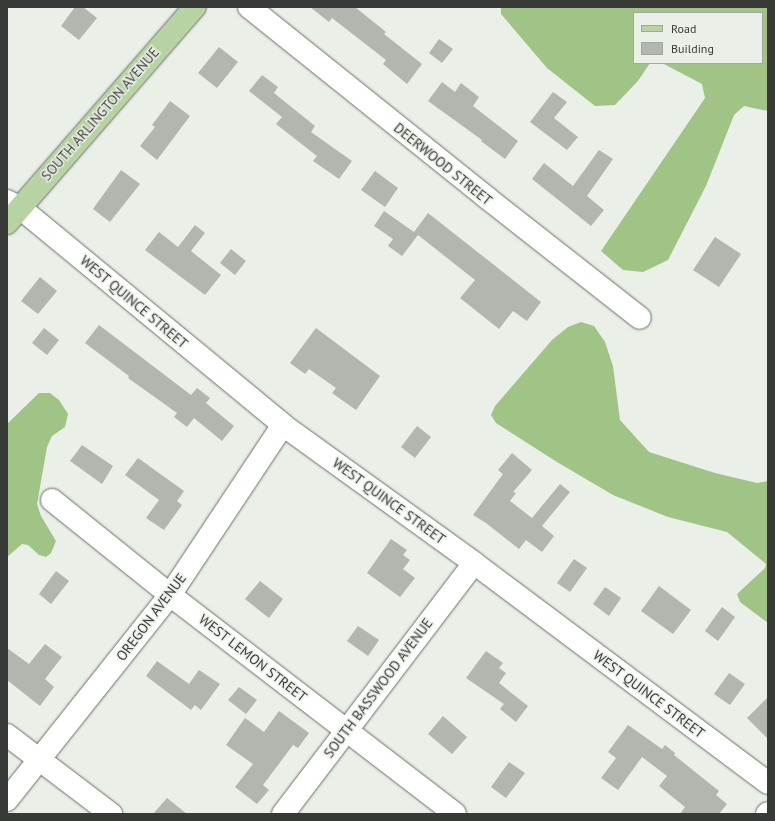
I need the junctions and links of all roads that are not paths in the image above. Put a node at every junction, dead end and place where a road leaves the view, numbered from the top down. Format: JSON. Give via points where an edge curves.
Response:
{"nodes":[{"id":1,"x":195,"y":7,"type":"edge"},
{"id":2,"x":249,"y":7,"type":"edge"},
{"id":3,"x":11,"y":210,"type":"edge"},
{"id":4,"x":640,"y":318,"type":"dead end"},
{"id":5,"x":283,"y":425,"type":"junction"},
{"id":6,"x":52,"y":500,"type":"dead end"},
{"id":7,"x":474,"y":563,"type":"junction"},
{"id":8,"x":170,"y":595,"type":"junction"},
{"id":9,"x":346,"y":730,"type":"junction"},
{"id":10,"x":7,"y":734,"type":"edge"},
{"id":11,"x":38,"y":759,"type":"junction"},
{"id":12,"x":768,"y":782,"type":"edge"},
{"id":13,"x":7,"y":800,"type":"edge"},
{"id":14,"x":111,"y":814,"type":"edge"},
{"id":15,"x":283,"y":814,"type":"edge"},
{"id":16,"x":455,"y":814,"type":"edge"}],
"edges":[{"from":1,"to":3,"type":"main road","name":"SOUTH ARLINGTON AVENUE"},
{"from":2,"to":4,"type":"street","name":"DEERWOOD STREET"},
{"from":3,"to":5,"type":"street","name":"WEST QUINCE STREET"},
{"from":5,"to":7,"type":"street","name":"WEST QUINCE STREET"},
{"from":5,"to":8,"type":"street","name":"OREGON AVENUE"},
{"from":6,"to":8,"type":"street","name":"WEST LEMON STREET"},
{"from":7,"to":9,"type":"street","name":"SOUTH BASSWOOD AVENUE"},
{"from":7,"to":12,"type":"street","name":"WEST QUINCE STREET"},
{"from":8,"to":9,"type":"street","name":"WEST LEMON STREET"},
{"from":8,"to":11,"type":"street","name":"OREGON AVENUE"},
{"from":9,"to":15,"type":"street","name":"SOUTH BASSWOOD AVENUE"},
{"from":9,"to":16,"type":"street","name":"WEST LEMON STREET"},
{"from":10,"to":11,"type":"street"},
{"from":11,"to":13,"type":"street","name":"OREGON AVENUE"},
{"from":11,"to":14,"type":"street"}]}
